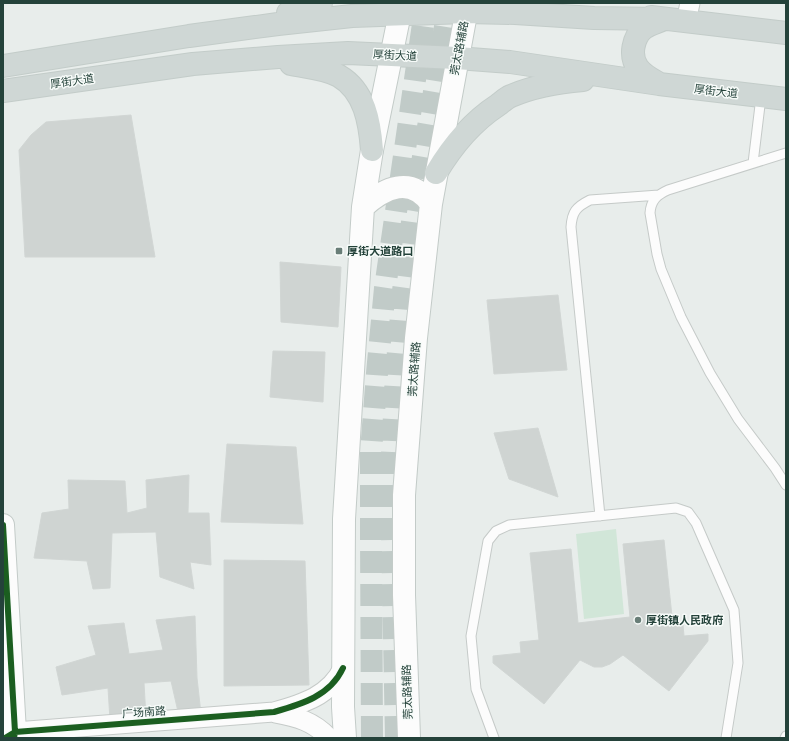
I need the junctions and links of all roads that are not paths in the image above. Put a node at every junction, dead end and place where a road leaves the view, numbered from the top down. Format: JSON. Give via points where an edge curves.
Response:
{"nodes":[{"id":1,"x":321,"y":3,"type":"edge"},
{"id":2,"x":594,"y":3,"type":"edge"},
{"id":3,"x":401,"y":8,"type":"edge"},
{"id":4,"x":467,"y":8,"type":"edge"},
{"id":5,"x":673,"y":15,"type":"edge"},
{"id":6,"x":786,"y":33,"type":"edge"},
{"id":7,"x":189,"y":36,"type":"junction"},
{"id":8,"x":392,"y":54,"type":"junction"},
{"id":9,"x":457,"y":58,"type":"junction"},
{"id":10,"x":242,"y":60,"type":"junction"},
{"id":11,"x":3,"y":66,"type":"edge"},
{"id":12,"x":621,"y":77,"type":"junction"},
{"id":13,"x":659,"y":84,"type":"junction"},
{"id":14,"x":3,"y":90,"type":"edge"},
{"id":15,"x":761,"y":97,"type":"junction"},
{"id":16,"x":786,"y":100,"type":"edge"},
{"id":17,"x":372,"y":150,"type":"junction"},
{"id":18,"x":786,"y":153,"type":"edge"},
{"id":19,"x":753,"y":163,"type":"junction"},
{"id":20,"x":436,"y":173,"type":"junction"},
{"id":21,"x":659,"y":194,"type":"junction"},
{"id":22,"x":431,"y":204,"type":"junction"},
{"id":23,"x":363,"y":207,"type":"junction"},
{"id":24,"x":786,"y":485,"type":"edge"},
{"id":25,"x":600,"y":516,"type":"junction"},
{"id":26,"x":3,"y":525,"type":"edge"},
{"id":27,"x":343,"y":668,"type":"junction"},
{"id":28,"x":274,"y":712,"type":"junction"},
{"id":29,"x":13,"y":737,"type":"edge"},
{"id":30,"x":329,"y":738,"type":"edge"},
{"id":31,"x":345,"y":738,"type":"edge"},
{"id":32,"x":409,"y":738,"type":"edge"},
{"id":33,"x":494,"y":738,"type":"edge"},
{"id":34,"x":726,"y":738,"type":"edge"}],
"edges":[{"from":1,"to":7,"type":"main road"},
{"from":2,"to":5,"type":"main road","via":[[628,13]]},
{"from":3,"to":4,"type":"main road"},
{"from":3,"to":7,"type":"main road"},
{"from":3,"to":8,"type":"main road"},
{"from":4,"to":5,"type":"main road","via":[[594,18]]},
{"from":4,"to":9,"type":"main road","name":"莞太路辅路"},
{"from":5,"to":6,"type":"main road"},
{"from":5,"to":13,"type":"main road","via":[[643,29],[633,47],[637,67]]},
{"from":7,"to":11,"type":"main road"},
{"from":8,"to":9,"type":"main road","name":"厚街大道"},
{"from":8,"to":10,"type":"main road","name":"厚街大道","via":[[348,53]]},
{"from":8,"to":17,"type":"main road"},
{"from":9,"to":12,"type":"main road","name":"厚街大道","via":[[510,62]]},
{"from":9,"to":20,"type":"main road","name":"莞太路辅路"},
{"from":10,"to":14,"type":"main road","name":"厚街大道","via":[[193,64]]},
{"from":10,"to":17,"type":"main road","via":[[282,62],[316,68],[339,76],[356,90],[364,106]]},
{"from":12,"to":13,"type":"main road","name":"厚街大道"},
{"from":12,"to":20,"type":"main road","via":[[564,82],[510,97],[485,114],[465,133],[448,153]]},
{"from":13,"to":15,"type":"main road","name":"厚街大道"},
{"from":15,"to":16,"type":"main road","name":"厚街大道"},
{"from":15,"to":19,"type":"lane"},
{"from":17,"to":23,"type":"main road"},
{"from":18,"to":19,"type":"lane"},
{"from":19,"to":21,"type":"lane"},
{"from":20,"to":22,"type":"main road","name":"莞太路辅路"},
{"from":21,"to":24,"type":"lane","via":[[654,199],[650,213],[657,254],[681,317],[710,373],[738,419]]},
{"from":21,"to":25,"type":"lane","via":[[590,200],[581,204],[572,217]]},
{"from":22,"to":23,"type":"main road","via":[[426,196],[407,186],[383,192]]},
{"from":22,"to":32,"type":"main road","name":"莞太路辅路","via":[[416,338],[404,495],[404,595]]},
{"from":23,"to":27,"type":"main road","via":[[344,519]]},
{"from":25,"to":33,"type":"lane","via":[[509,525],[496,531],[488,541],[471,636],[476,689]]},
{"from":25,"to":34,"type":"lane","via":[[676,508],[688,512],[696,523],[734,610],[738,663]]},
{"from":26,"to":29,"type":"main road"},
{"from":27,"to":28,"type":"street","via":[[332,685],[317,696]]},
{"from":27,"to":31,"type":"main road"},
{"from":28,"to":29,"type":"street","name":"广场南路"},
{"from":28,"to":30,"type":"street","via":[[311,723]]}]}
